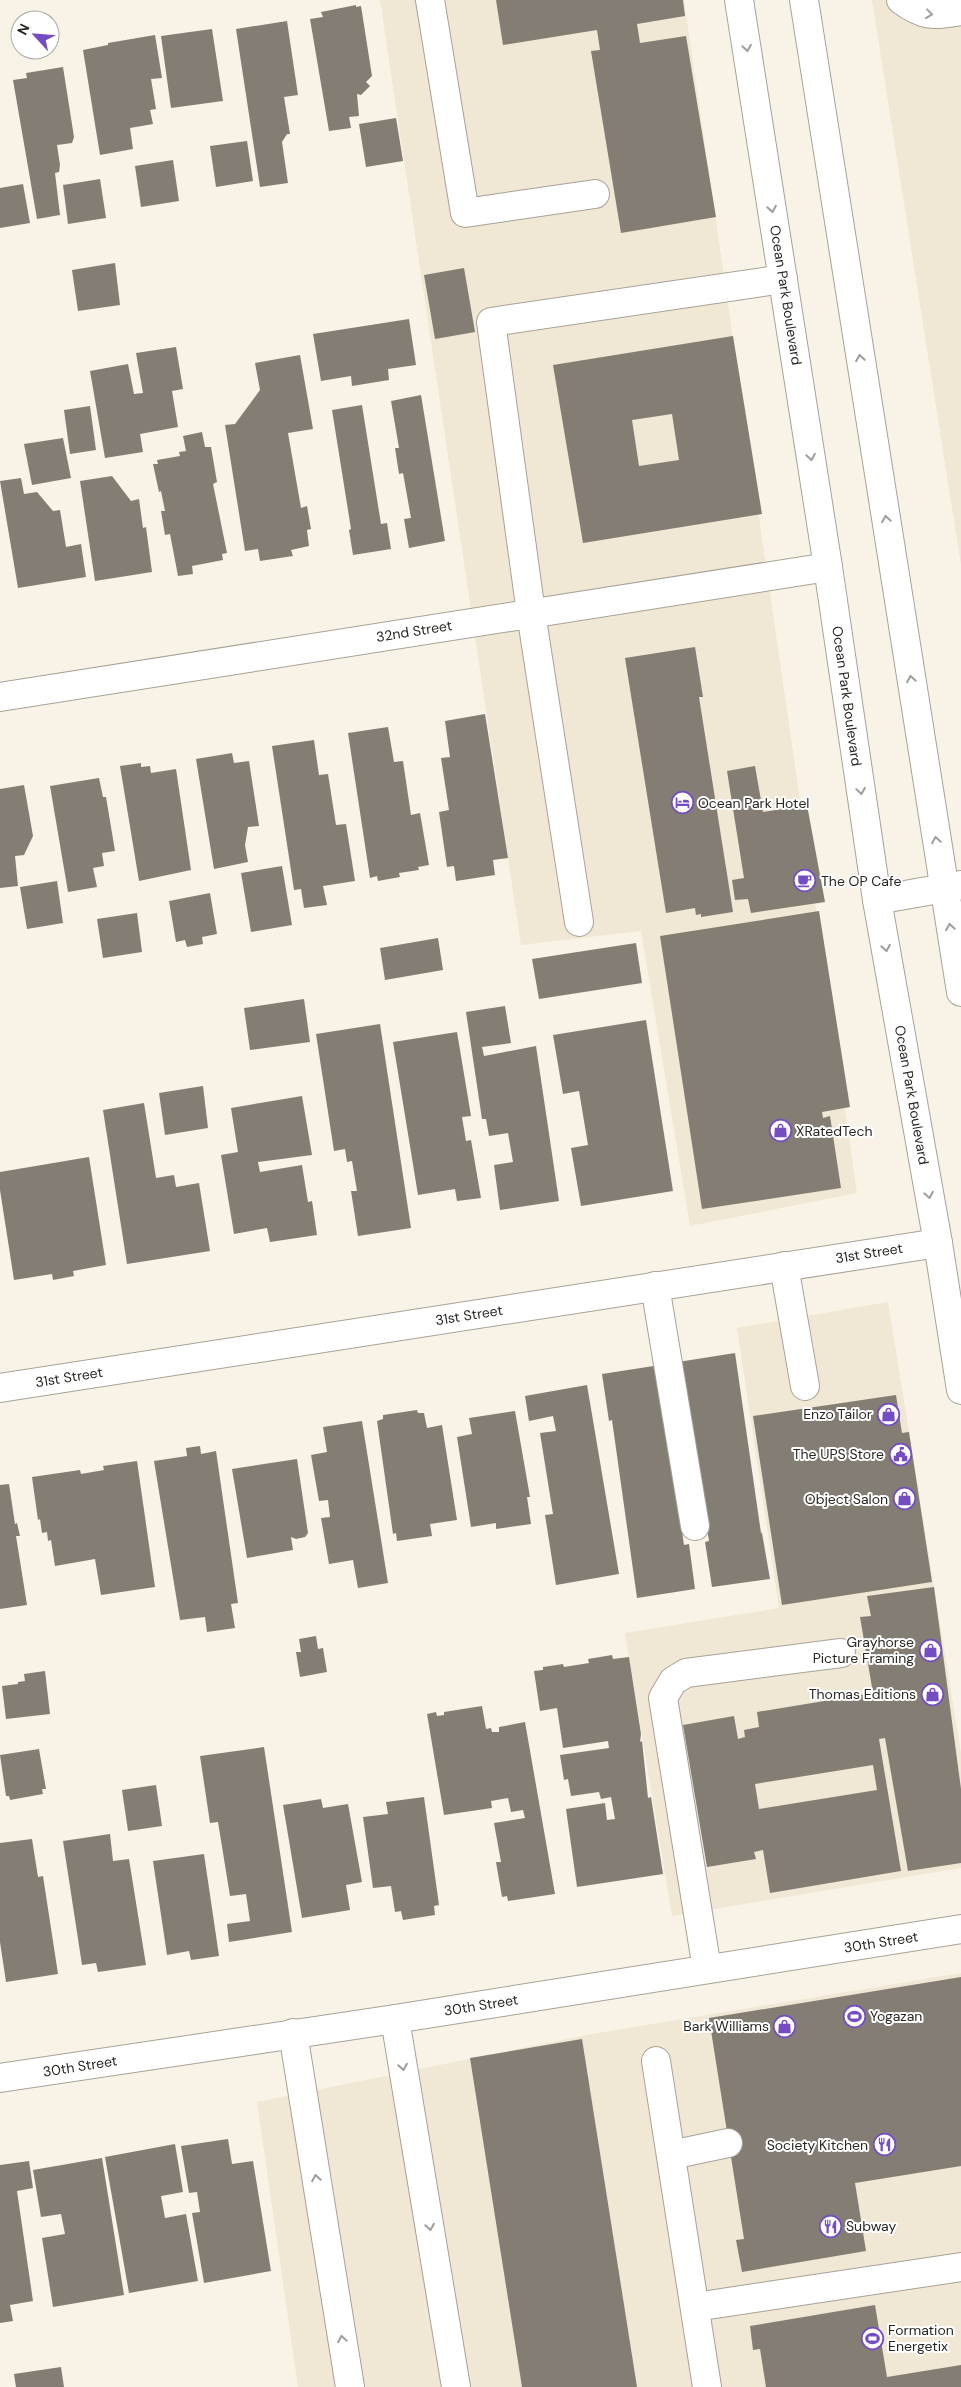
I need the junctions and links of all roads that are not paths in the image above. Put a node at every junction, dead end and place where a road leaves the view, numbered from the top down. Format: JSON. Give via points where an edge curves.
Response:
{"nodes":[{"id":1,"x":430,"y":0,"type":"edge"},
{"id":2,"x":739,"y":0,"type":"edge"},
{"id":3,"x":804,"y":0,"type":"edge"},
{"id":4,"x":901,"y":0,"type":"edge"},
{"id":5,"x":961,"y":11,"type":"edge"},
{"id":6,"x":595,"y":194,"type":"dead end"},
{"id":7,"x":783,"y":278,"type":"junction"},
{"id":8,"x":828,"y":567,"type":"junction"},
{"id":9,"x":531,"y":613,"type":"junction"},
{"id":10,"x":0,"y":697,"type":"edge"},
{"id":11,"x":952,"y":886,"type":"edge"},
{"id":12,"x":877,"y":900,"type":"junction"},
{"id":13,"x":579,"y":922,"type":"dead end"},
{"id":14,"x":961,"y":992,"type":"edge"},
{"id":15,"x":938,"y":1243,"type":"junction"},
{"id":16,"x":784,"y":1266,"type":"junction"},
{"id":17,"x":655,"y":1286,"type":"junction"},
{"id":18,"x":805,"y":1386,"type":"dead end"},
{"id":19,"x":0,"y":1388,"type":"edge"},
{"id":20,"x":961,"y":1390,"type":"edge"},
{"id":21,"x":695,"y":1526,"type":"dead end"},
{"id":22,"x":841,"y":1653,"type":"dead end"},
{"id":23,"x":961,"y":1929,"type":"edge"},
{"id":24,"x":707,"y":1969,"type":"junction"},
{"id":25,"x":395,"y":2019,"type":"junction"},
{"id":26,"x":293,"y":2033,"type":"junction"},
{"id":27,"x":656,"y":2062,"type":"dead end"},
{"id":28,"x":0,"y":2078,"type":"edge"},
{"id":29,"x":728,"y":2143,"type":"dead end"},
{"id":30,"x":671,"y":2155,"type":"junction"},
{"id":31,"x":961,"y":2267,"type":"edge"},
{"id":32,"x":695,"y":2307,"type":"junction"},
{"id":33,"x":350,"y":2387,"type":"edge"},
{"id":34,"x":456,"y":2387,"type":"edge"},
{"id":35,"x":707,"y":2387,"type":"edge"}],
"edges":[{"from":1,"to":6,"type":"street","via":[[465,213]]},
{"from":2,"to":7,"type":"street","name":"Ocean Park Boulevard","one_way":true},
{"from":11,"to":3,"type":"street","one_way":true},
{"from":4,"to":5,"type":"street","one_way":true,"via":[[924,14]]},
{"from":7,"to":8,"type":"street","name":"Ocean Park Boulevard","one_way":true},
{"from":7,"to":9,"type":"street","via":[[491,322]]},
{"from":8,"to":9,"type":"street","name":"32nd Street"},
{"from":8,"to":12,"type":"street","name":"Ocean Park Boulevard","one_way":true},
{"from":9,"to":10,"type":"street","name":"32nd Street"},
{"from":9,"to":13,"type":"street"},
{"from":11,"to":12,"type":"street"},
{"from":14,"to":11,"type":"street","one_way":true},
{"from":12,"to":15,"type":"street","name":"Ocean Park Boulevard","one_way":true},
{"from":15,"to":16,"type":"street","name":"31st Street"},
{"from":15,"to":20,"type":"street","name":"Ocean Park Boulevard"},
{"from":16,"to":17,"type":"street","name":"31st Street"},
{"from":16,"to":18,"type":"street"},
{"from":17,"to":19,"type":"street","name":"31st Street"},
{"from":17,"to":21,"type":"street"},
{"from":22,"to":24,"type":"street","via":[[686,1673],[674,1681],[663,1698]]},
{"from":23,"to":24,"type":"street","name":"30th Street"},
{"from":24,"to":25,"type":"street","name":"30th Street"},
{"from":25,"to":26,"type":"street","name":"30th Street"},
{"from":25,"to":34,"type":"street","one_way":true},
{"from":26,"to":28,"type":"street","name":"30th Street"},
{"from":33,"to":26,"type":"street","one_way":true},
{"from":27,"to":30,"type":"street"},
{"from":29,"to":30,"type":"street"},
{"from":30,"to":32,"type":"street"},
{"from":31,"to":32,"type":"street"},
{"from":32,"to":35,"type":"street"}]}
